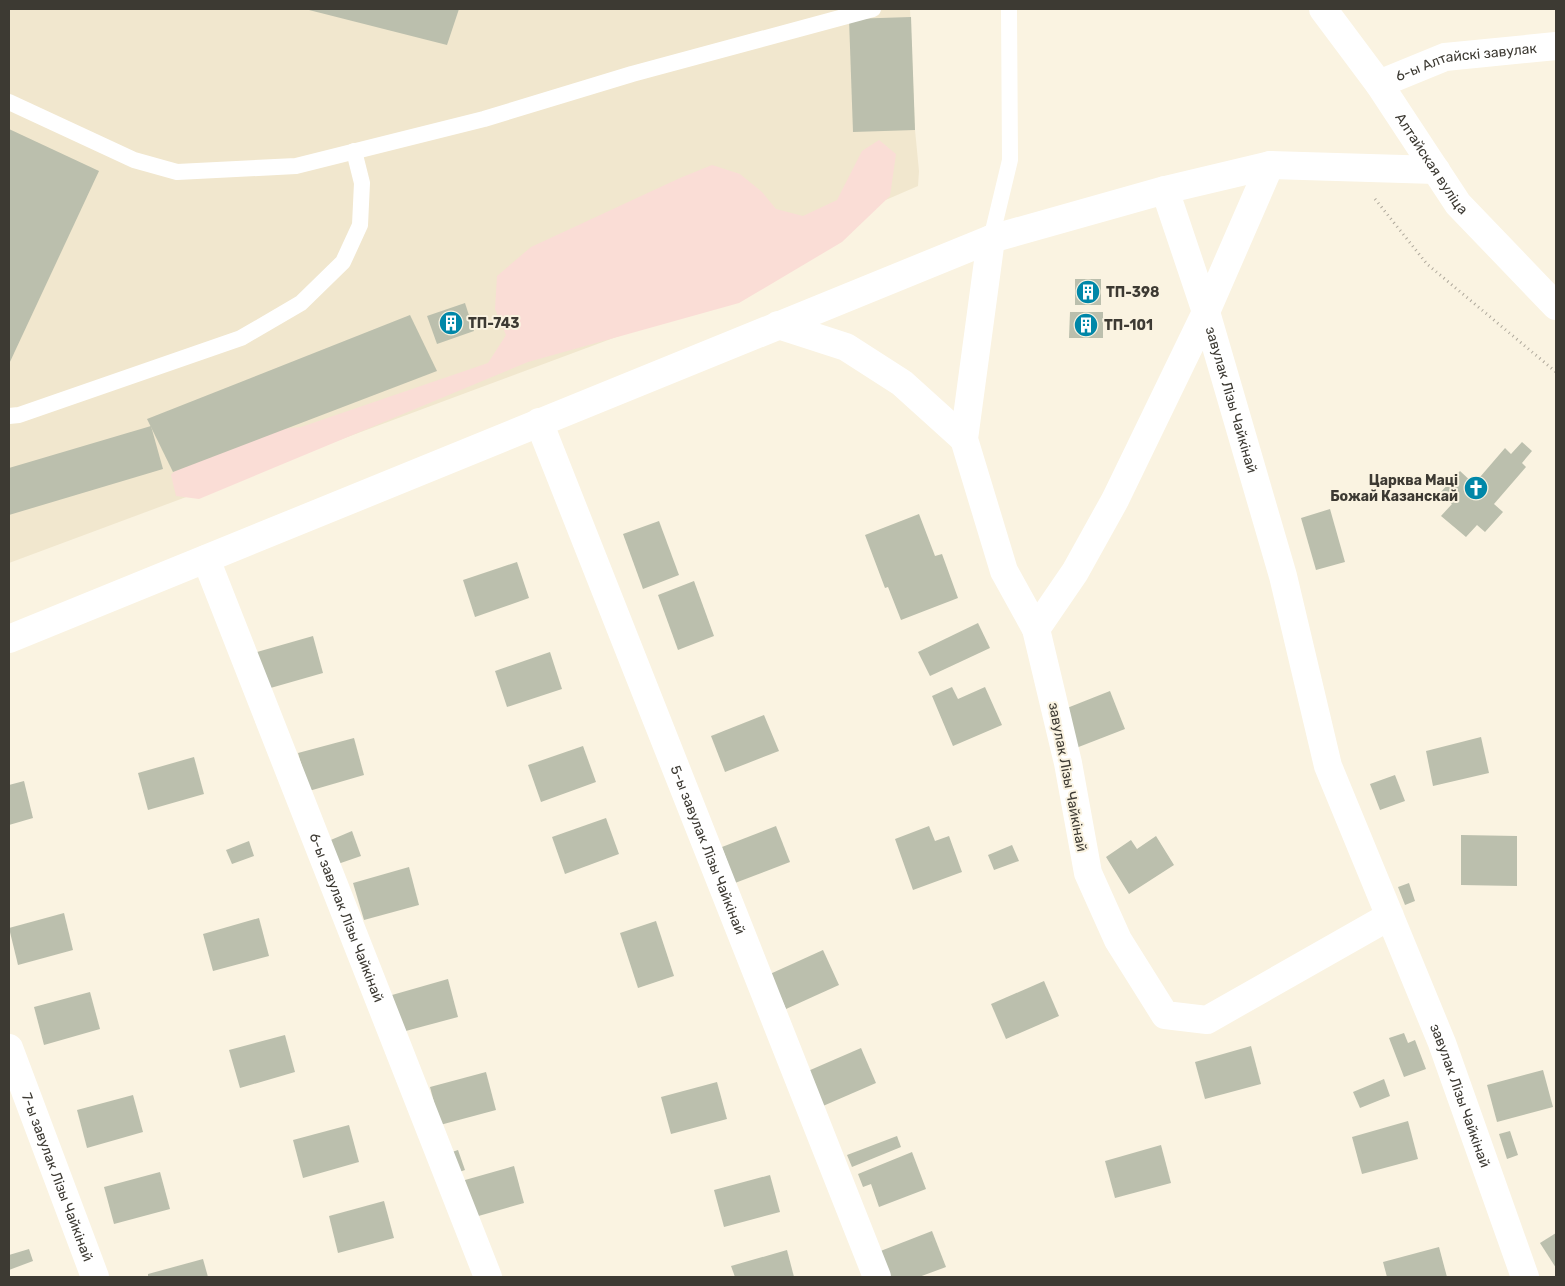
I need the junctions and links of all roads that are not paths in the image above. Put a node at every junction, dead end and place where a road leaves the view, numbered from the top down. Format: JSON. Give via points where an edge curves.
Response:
{"nodes":[{"id":1,"x":873,"y":9,"type":"edge"},
{"id":2,"x":1009,"y":9,"type":"edge"},
{"id":3,"x":1323,"y":9,"type":"edge"},
{"id":4,"x":1556,"y":46,"type":"edge"},
{"id":5,"x":1379,"y":84,"type":"junction"},
{"id":6,"x":9,"y":102,"type":"edge"},
{"id":7,"x":354,"y":151,"type":"junction"},
{"id":8,"x":1270,"y":164,"type":"junction"},
{"id":9,"x":1436,"y":170,"type":"junction"},
{"id":10,"x":1165,"y":190,"type":"junction"},
{"id":11,"x":991,"y":239,"type":"junction"},
{"id":12,"x":1556,"y":306,"type":"edge"},
{"id":13,"x":1206,"y":312,"type":"junction"},
{"id":14,"x":778,"y":325,"type":"junction"},
{"id":15,"x":9,"y":416,"type":"edge"},
{"id":16,"x":539,"y":422,"type":"junction"},
{"id":17,"x":964,"y":439,"type":"junction"},
{"id":18,"x":206,"y":559,"type":"junction"},
{"id":19,"x":1036,"y":628,"type":"junction"},
{"id":20,"x":9,"y":639,"type":"edge"},
{"id":21,"x":1390,"y":916,"type":"junction"},
{"id":22,"x":9,"y":1048,"type":"edge"},
{"id":23,"x":95,"y":1277,"type":"edge"},
{"id":24,"x":488,"y":1277,"type":"edge"},
{"id":25,"x":877,"y":1277,"type":"edge"},
{"id":26,"x":1525,"y":1277,"type":"edge"}],
"edges":[{"from":1,"to":7,"type":"lane","via":[[632,74],[484,120]]},
{"from":2,"to":11,"type":"lane","via":[[1010,160]]},
{"from":3,"to":5,"type":"street","name":"Алтайская вуліца"},
{"from":4,"to":5,"type":"street","name":"6-ы Алтайскі завулак","via":[[1445,57]]},
{"from":5,"to":9,"type":"street","name":"Алтайская вуліца"},
{"from":6,"to":7,"type":"lane","via":[[134,160],[177,172],[296,166]]},
{"from":7,"to":15,"type":"lane","via":[[362,183],[360,225],[343,262],[301,304],[241,338],[20,415]]},
{"from":8,"to":9,"type":"street"},
{"from":8,"to":10,"type":"street"},
{"from":8,"to":13,"type":"street","name":"завулак Лізы Чайкінай"},
{"from":9,"to":12,"type":"street","name":"Алтайская вуліца","via":[[1458,204]]},
{"from":10,"to":11,"type":"street"},
{"from":10,"to":13,"type":"street","name":"завулак Лізы Чайкінай"},
{"from":11,"to":14,"type":"street"},
{"from":11,"to":17,"type":"street"},
{"from":13,"to":19,"type":"street","name":"завулак Лізы Чайкінай","via":[[1115,500],[1075,572]]},
{"from":13,"to":21,"type":"street","name":"завулак Лізы Чайкінай","via":[[1284,576],[1328,766]]},
{"from":14,"to":16,"type":"street"},
{"from":14,"to":17,"type":"street","via":[[846,347],[902,383]]},
{"from":16,"to":18,"type":"street"},
{"from":16,"to":25,"type":"street","name":"5-ы завулак Лізы Чайкінай"},
{"from":17,"to":19,"type":"street","via":[[1004,571]]},
{"from":18,"to":20,"type":"street"},
{"from":18,"to":24,"type":"street","name":"6-ы завулак Лізы Чайкінай"},
{"from":19,"to":21,"type":"street","name":"завулак Лізы Чайкінай","via":[[1068,763],[1088,873],[1118,940],[1165,1015],[1207,1020]]},
{"from":21,"to":26,"type":"street","name":"завулак Лізы Чайкінай","via":[[1442,1044]]},
{"from":22,"to":23,"type":"street","name":"7-ы завулак Лізы Чайкінай"}]}
